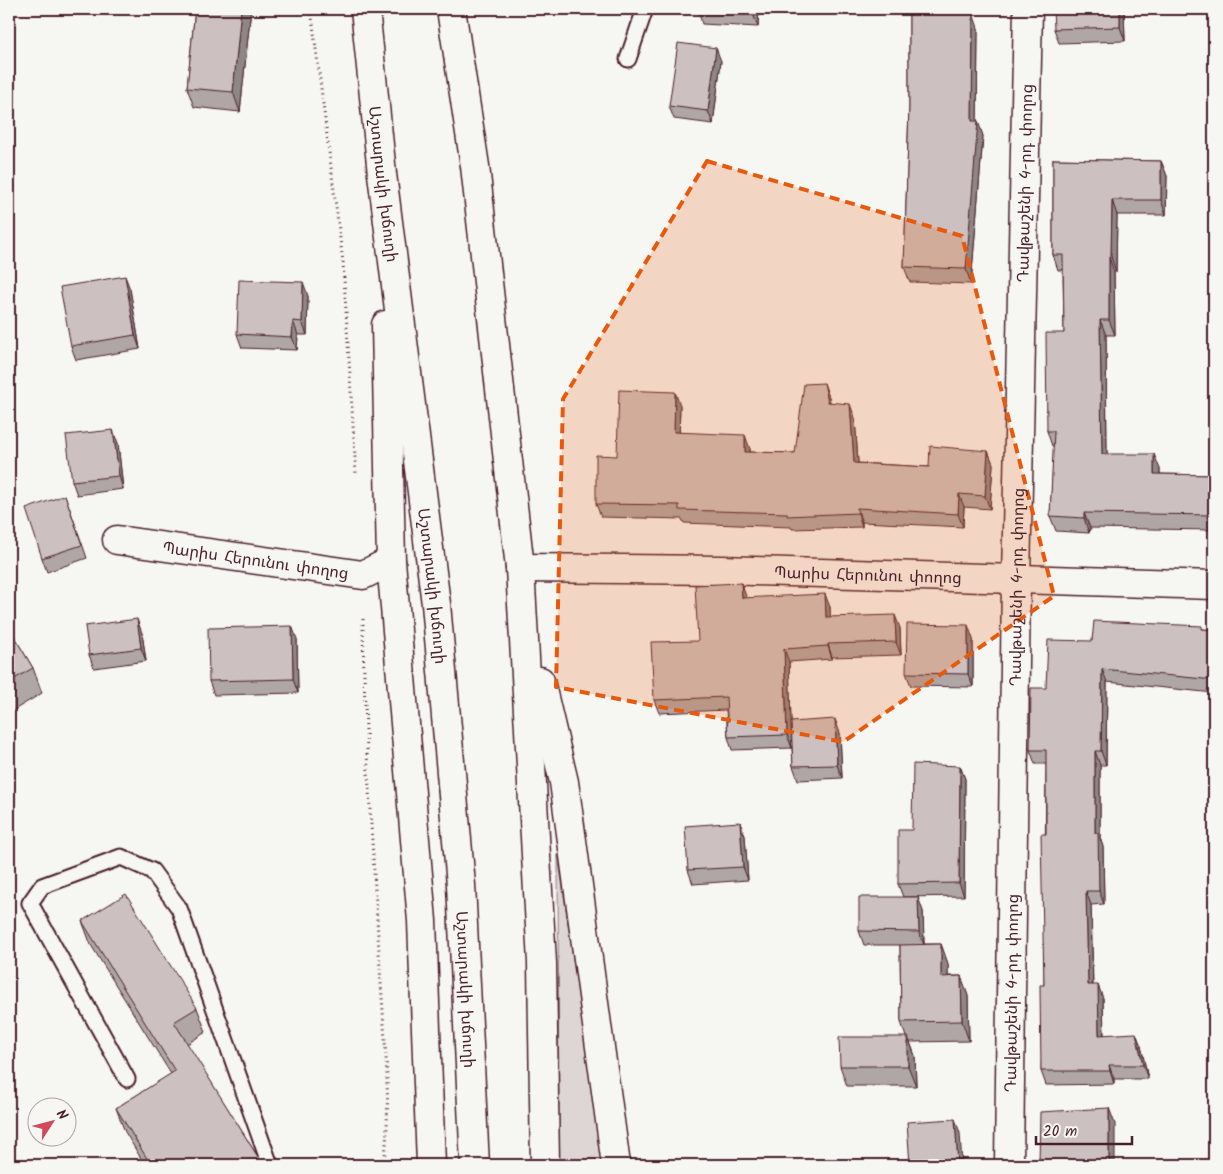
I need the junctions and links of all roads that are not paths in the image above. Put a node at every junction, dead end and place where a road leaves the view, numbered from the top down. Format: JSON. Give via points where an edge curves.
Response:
{"nodes":[{"id":1,"x":365,"y":9,"type":"edge"},
{"id":2,"x":451,"y":9,"type":"edge"},
{"id":3,"x":645,"y":9,"type":"edge"},
{"id":4,"x":1028,"y":9,"type":"edge"},
{"id":5,"x":628,"y":59,"type":"dead end"},
{"id":6,"x":382,"y":174,"type":"junction"},
{"id":7,"x":117,"y":540,"type":"dead end"},
{"id":8,"x":391,"y":561,"type":"junction"},
{"id":9,"x":520,"y":568,"type":"junction"},
{"id":10,"x":1016,"y":579,"type":"junction"},
{"id":11,"x":1214,"y":585,"type":"edge"},
{"id":12,"x":523,"y":612,"type":"junction"},
{"id":13,"x":127,"y":1079,"type":"dead end"},
{"id":14,"x":270,"y":1165,"type":"edge"},
{"id":15,"x":431,"y":1165,"type":"edge"},
{"id":16,"x":475,"y":1165,"type":"edge"},
{"id":17,"x":545,"y":1165,"type":"edge"},
{"id":18,"x":616,"y":1165,"type":"edge"},
{"id":19,"x":1008,"y":1165,"type":"edge"}],
"edges":[{"from":1,"to":6,"type":"main road","name":"Աշտարակի խճուղի"},
{"from":2,"to":9,"type":"main road","via":[[475,166]]},
{"from":3,"to":5,"type":"lane"},
{"from":4,"to":10,"type":"main road","name":"Դավթաշենի 4-րդ փողոց"},
{"from":6,"to":8,"type":"main road"},
{"from":6,"to":16,"type":"main road","name":"Աշտարակի խճուղի","via":[[436,604],[461,885]]},
{"from":7,"to":8,"type":"main road","name":"Պարիս Հերունու փողոց","via":[[362,575]]},
{"from":8,"to":15,"type":"main road","via":[[422,921]]},
{"from":9,"to":10,"type":"main road","name":"Պարիս Հերունու փողոց"},
{"from":9,"to":12,"type":"main road"},
{"from":10,"to":11,"type":"main road","name":"Պարիս Հերունու փողոց"},
{"from":10,"to":19,"type":"main road","name":"Դավթաշենի 4-րդ փողոց"},
{"from":12,"to":17,"type":"main road","via":[[542,964]]},
{"from":12,"to":18,"type":"main road","via":[[564,782]]},
{"from":13,"to":14,"type":"lane","via":[[30,902],[42,886],[121,856],[152,871],[179,908]]}]}
